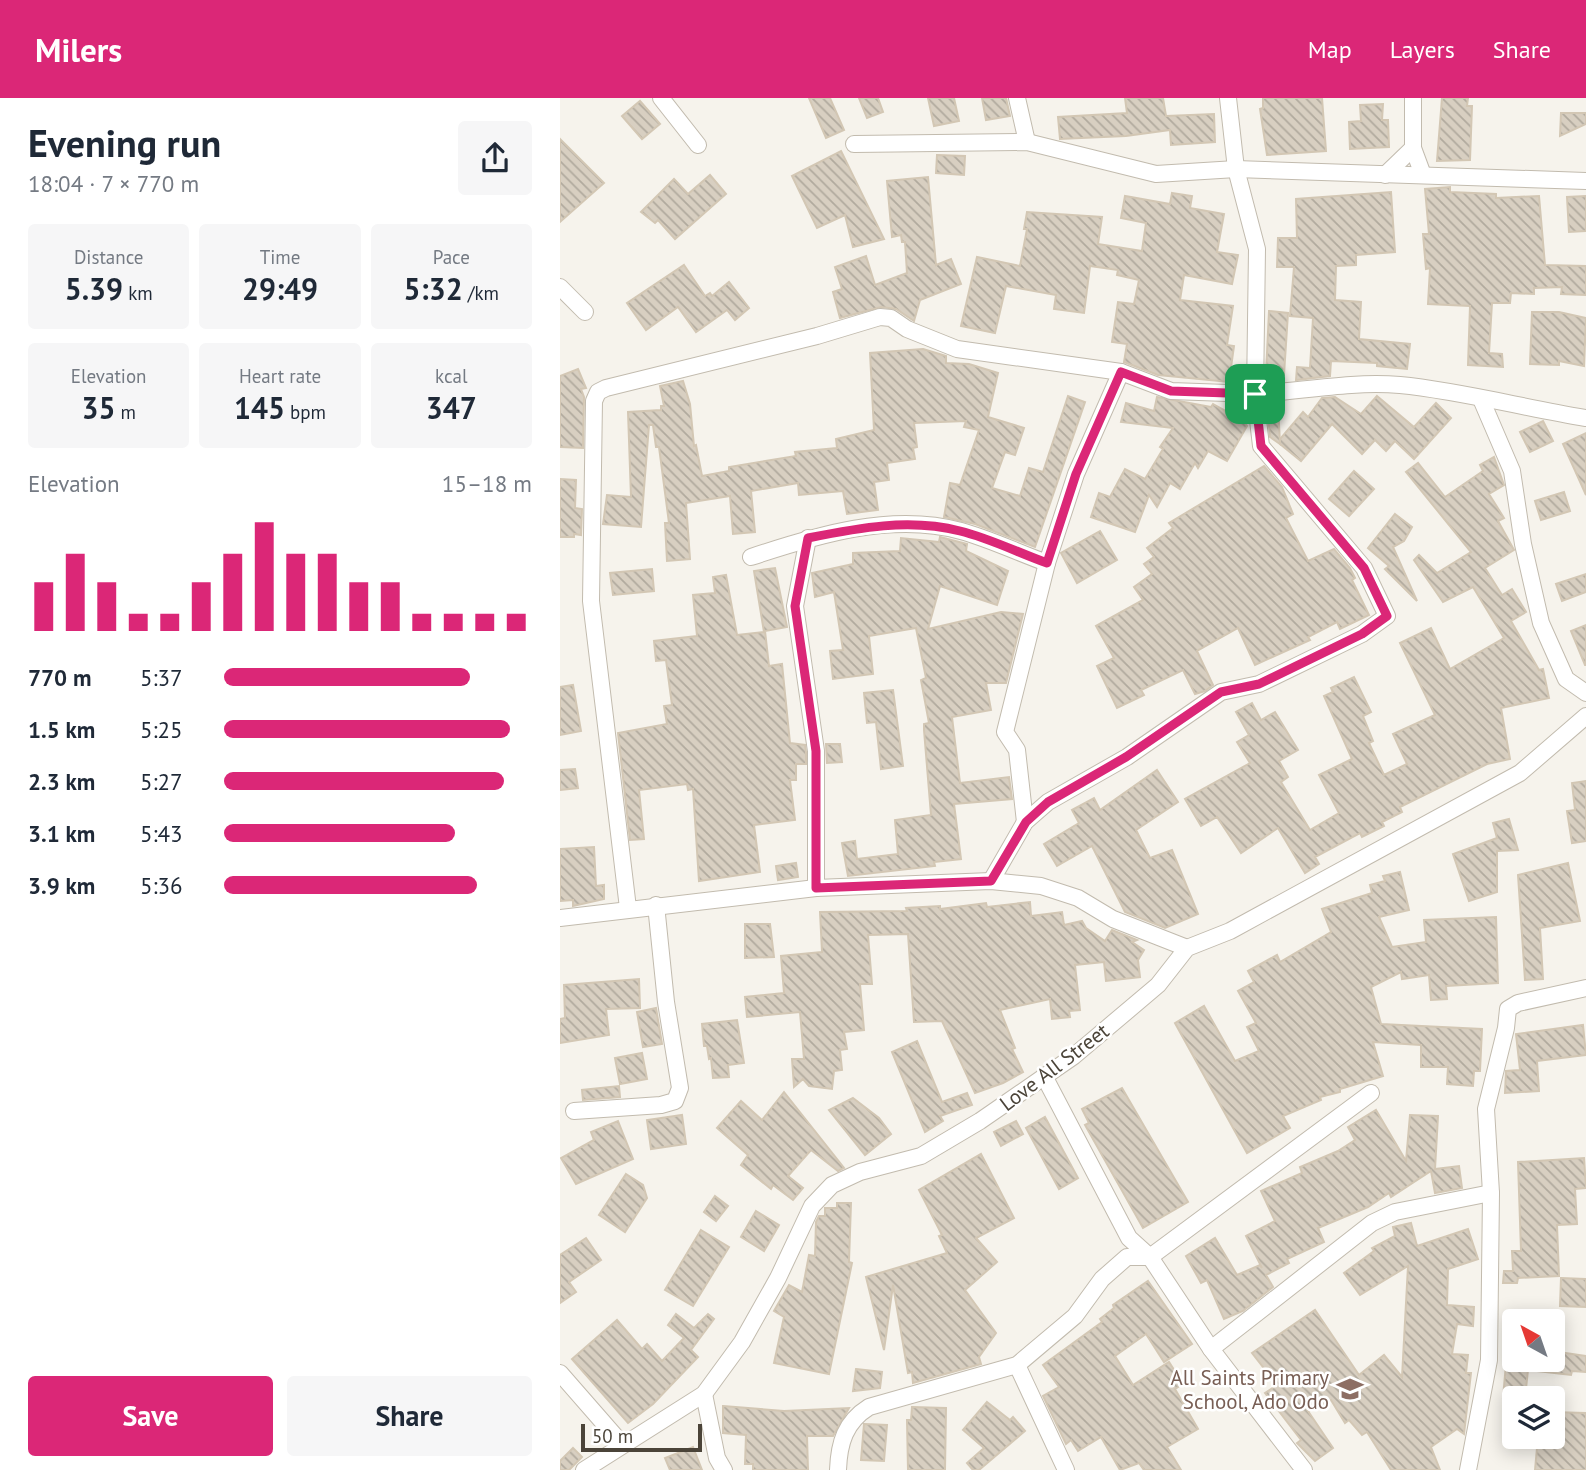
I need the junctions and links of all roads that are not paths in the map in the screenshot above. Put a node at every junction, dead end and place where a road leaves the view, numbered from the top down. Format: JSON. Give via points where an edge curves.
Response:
{"nodes":[{"id":1,"x":661,"y":98,"type":"edge"},
{"id":2,"x":1017,"y":98,"type":"edge"},
{"id":3,"x":1228,"y":98,"type":"edge"},
{"id":4,"x":1413,"y":98,"type":"edge"},
{"id":5,"x":1027,"y":142,"type":"junction"},
{"id":6,"x":854,"y":144,"type":"dead end"},
{"id":7,"x":698,"y":145,"type":"dead end"},
{"id":8,"x":1413,"y":148,"type":"junction"},
{"id":9,"x":1236,"y":169,"type":"junction"},
{"id":10,"x":1423,"y":174,"type":"junction"},
{"id":11,"x":1385,"y":175,"type":"junction"},
{"id":12,"x":1586,"y":181,"type":"edge"},
{"id":13,"x":560,"y":287,"type":"edge"},
{"id":14,"x":585,"y":312,"type":"dead end"},
{"id":15,"x":1121,"y":372,"type":"junction"},
{"id":16,"x":1255,"y":394,"type":"junction"},
{"id":17,"x":1481,"y":400,"type":"junction"},
{"id":18,"x":1586,"y":418,"type":"edge"},
{"id":19,"x":808,"y":538,"type":"junction"},
{"id":20,"x":751,"y":557,"type":"dead end"},
{"id":21,"x":1047,"y":563,"type":"junction"},
{"id":22,"x":1586,"y":693,"type":"edge"},
{"id":23,"x":1586,"y":716,"type":"edge"},
{"id":24,"x":1020,"y":794,"type":"junction"},
{"id":25,"x":1048,"y":802,"type":"junction"},
{"id":26,"x":1026,"y":822,"type":"junction"},
{"id":27,"x":991,"y":881,"type":"junction"},
{"id":28,"x":816,"y":888,"type":"junction"},
{"id":29,"x":656,"y":905,"type":"junction"},
{"id":30,"x":628,"y":908,"type":"junction"},
{"id":31,"x":560,"y":918,"type":"edge"},
{"id":32,"x":1188,"y":948,"type":"junction"},
{"id":33,"x":1586,"y":988,"type":"edge"},
{"id":34,"x":1044,"y":1076,"type":"junction"},
{"id":35,"x":1371,"y":1093,"type":"dead end"},
{"id":36,"x":574,"y":1111,"type":"dead end"},
{"id":37,"x":1491,"y":1193,"type":"junction"},
{"id":38,"x":1150,"y":1257,"type":"junction"},
{"id":39,"x":1211,"y":1349,"type":"junction"},
{"id":40,"x":1017,"y":1364,"type":"junction"},
{"id":41,"x":560,"y":1373,"type":"edge"},
{"id":42,"x":704,"y":1394,"type":"junction"},
{"id":43,"x":622,"y":1444,"type":"junction"},
{"id":44,"x":584,"y":1470,"type":"edge"},
{"id":45,"x":724,"y":1470,"type":"edge"},
{"id":46,"x":838,"y":1470,"type":"edge"},
{"id":47,"x":1066,"y":1470,"type":"edge"},
{"id":48,"x":1304,"y":1470,"type":"edge"},
{"id":49,"x":1468,"y":1470,"type":"edge"}],
"edges":[{"from":1,"to":7,"type":"street"},
{"from":2,"to":5,"type":"street"},
{"from":3,"to":9,"type":"street"},
{"from":4,"to":8,"type":"street"},
{"from":5,"to":6,"type":"street"},
{"from":5,"to":9,"type":"street","via":[[1156,174]]},
{"from":8,"to":10,"type":"street"},
{"from":8,"to":11,"type":"street"},
{"from":9,"to":11,"type":"street"},
{"from":9,"to":16,"type":"street","via":[[1257,249]]},
{"from":10,"to":11,"type":"street"},
{"from":10,"to":12,"type":"street"},
{"from":13,"to":14,"type":"street"},
{"from":15,"to":16,"type":"street","via":[[1171,391]]},
{"from":15,"to":21,"type":"street","via":[[1076,474]]},
{"from":15,"to":30,"type":"street","via":[[957,349],[880,317],[598,392],[594,401],[592,601]]},
{"from":16,"to":17,"type":"street","via":[[1349,384],[1401,385]]},
{"from":16,"to":25,"type":"street","via":[[1261,446],[1364,568],[1387,616],[1362,634],[1259,684],[1221,692],[1126,757]]},
{"from":17,"to":18,"type":"street"},
{"from":17,"to":22,"type":"street","via":[[1512,471],[1522,544],[1541,623],[1566,679]]},
{"from":19,"to":20,"type":"street"},
{"from":19,"to":21,"type":"street","via":[[913,524],[961,531]]},
{"from":19,"to":28,"type":"street","via":[[795,606],[816,751]]},
{"from":21,"to":24,"type":"street","via":[[1005,732],[1017,750]]},
{"from":23,"to":32,"type":"street","name":"Love All Street","via":[[1520,773],[1230,931]]},
{"from":24,"to":25,"type":"street"},
{"from":24,"to":26,"type":"street"},
{"from":25,"to":26,"type":"street"},
{"from":26,"to":27,"type":"street"},
{"from":27,"to":28,"type":"street"},
{"from":27,"to":32,"type":"street","via":[[1041,886],[1078,898],[1113,919]]},
{"from":28,"to":29,"type":"street"},
{"from":29,"to":30,"type":"street"},
{"from":29,"to":36,"type":"street","via":[[680,1088],[675,1101]]},
{"from":30,"to":31,"type":"street"},
{"from":32,"to":34,"type":"street","name":"Love All Street","via":[[1158,985]]},
{"from":33,"to":37,"type":"street","via":[[1508,1009],[1486,1109]]},
{"from":34,"to":38,"type":"street","via":[[1129,1238]]},
{"from":34,"to":42,"type":"street","name":"Love All Street","via":[[921,1156],[860,1172],[832,1185],[812,1206],[742,1342]]},
{"from":35,"to":38,"type":"street"},
{"from":37,"to":39,"type":"street","via":[[1395,1212],[1372,1223]]},
{"from":37,"to":49,"type":"street","via":[[1489,1360]]},
{"from":38,"to":39,"type":"street"},
{"from":38,"to":40,"type":"street","via":[[1128,1257],[1102,1279],[1076,1316]]},
{"from":39,"to":48,"type":"street"},
{"from":40,"to":46,"type":"street","via":[[869,1407],[853,1416],[844,1434]]},
{"from":40,"to":47,"type":"street"},
{"from":41,"to":43,"type":"street"},
{"from":42,"to":43,"type":"street","name":"Love All Street"},
{"from":42,"to":45,"type":"street","via":[[717,1458]]},
{"from":43,"to":44,"type":"street","name":"Love All Street"}]}
